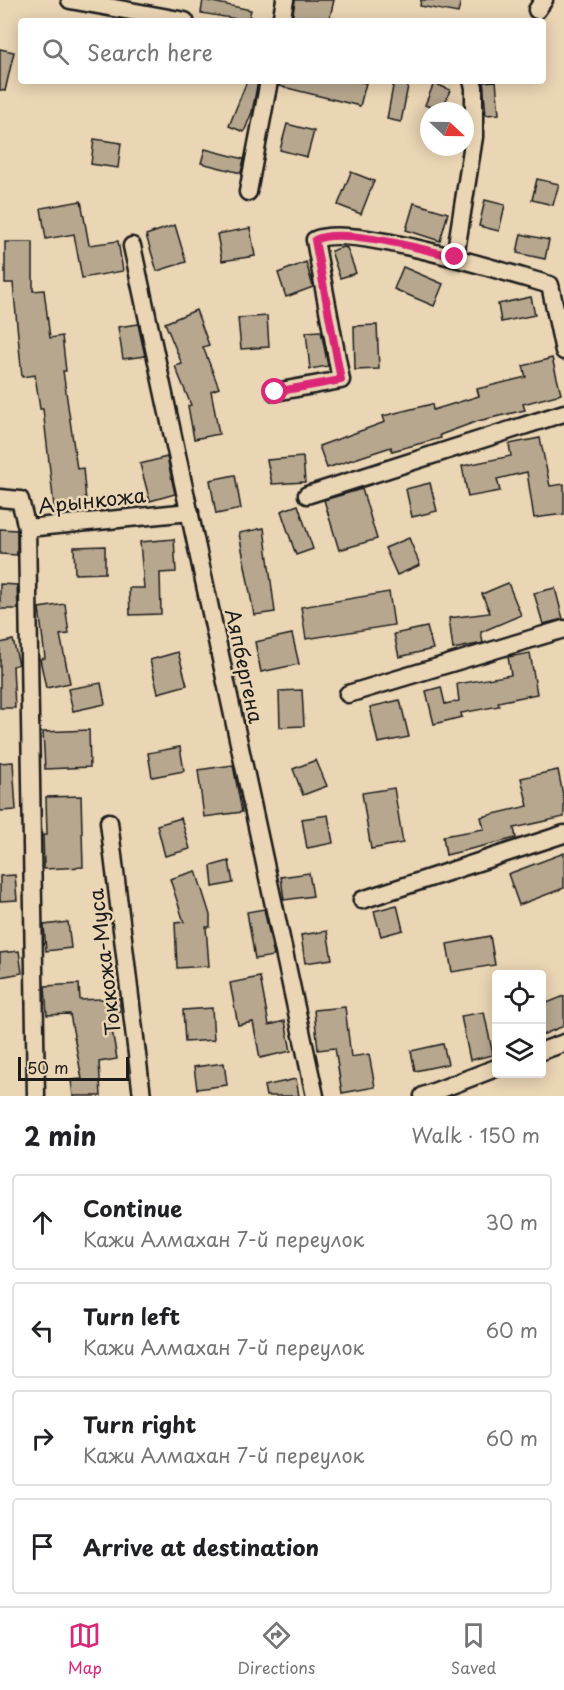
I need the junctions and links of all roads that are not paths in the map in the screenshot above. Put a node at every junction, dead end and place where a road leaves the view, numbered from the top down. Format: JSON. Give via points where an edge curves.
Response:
{"nodes":[{"id":1,"x":285,"y":0,"type":"edge"},
{"id":2,"x":77,"y":1,"type":"edge"},
{"id":3,"x":168,"y":18,"type":"edge"},
{"id":4,"x":282,"y":18,"type":"edge"},
{"id":5,"x":268,"y":84,"type":"edge"},
{"id":6,"x":473,"y":84,"type":"edge"},
{"id":7,"x":249,"y":192,"type":"dead end"},
{"id":8,"x":132,"y":246,"type":"dead end"},
{"id":9,"x":455,"y":257,"type":"junction"},
{"id":10,"x":564,"y":351,"type":"edge"},
{"id":11,"x":275,"y":392,"type":"dead end"},
{"id":12,"x":564,"y":413,"type":"edge"},
{"id":13,"x":307,"y":495,"type":"dead end"},
{"id":14,"x":0,"y":498,"type":"edge"},
{"id":15,"x":190,"y":512,"type":"junction"},
{"id":16,"x":27,"y":528,"type":"junction"},
{"id":17,"x":564,"y":629,"type":"edge"},
{"id":18,"x":348,"y":694,"type":"dead end"},
{"id":19,"x":110,"y":822,"type":"dead end"},
{"id":20,"x":564,"y":834,"type":"edge"},
{"id":21,"x":362,"y":900,"type":"dead end"},
{"id":22,"x":564,"y":1043,"type":"edge"},
{"id":23,"x":546,"y":1050,"type":"edge"},
{"id":24,"x":492,"y":1070,"type":"edge"},
{"id":25,"x":36,"y":1096,"type":"edge"},
{"id":26,"x":142,"y":1096,"type":"edge"},
{"id":27,"x":315,"y":1096,"type":"edge"},
{"id":28,"x":423,"y":1096,"type":"edge"}],
"edges":[{"from":1,"to":4,"type":"street"},
{"from":2,"to":3,"type":"street"},
{"from":5,"to":7,"type":"street"},
{"from":6,"to":9,"type":"street","via":[[474,137]]},
{"from":8,"to":15,"type":"street","name":"Аяпбергена"},
{"from":9,"to":10,"type":"street","via":[[550,285]]},
{"from":9,"to":11,"type":"street","via":[[386,242],[324,235],[315,240],[341,380]]},
{"from":12,"to":13,"type":"street"},
{"from":14,"to":16,"type":"street","via":[[20,500]]},
{"from":15,"to":16,"type":"street","name":"Арынкожа"},
{"from":15,"to":27,"type":"street","name":"Аяпбергена"},
{"from":16,"to":25,"type":"street","name":"Арынкожа"},
{"from":17,"to":18,"type":"street"},
{"from":19,"to":26,"type":"street","name":"Токкожа-Муса"},
{"from":20,"to":21,"type":"street"},
{"from":22,"to":23,"type":"street"},
{"from":24,"to":28,"type":"street"}]}
